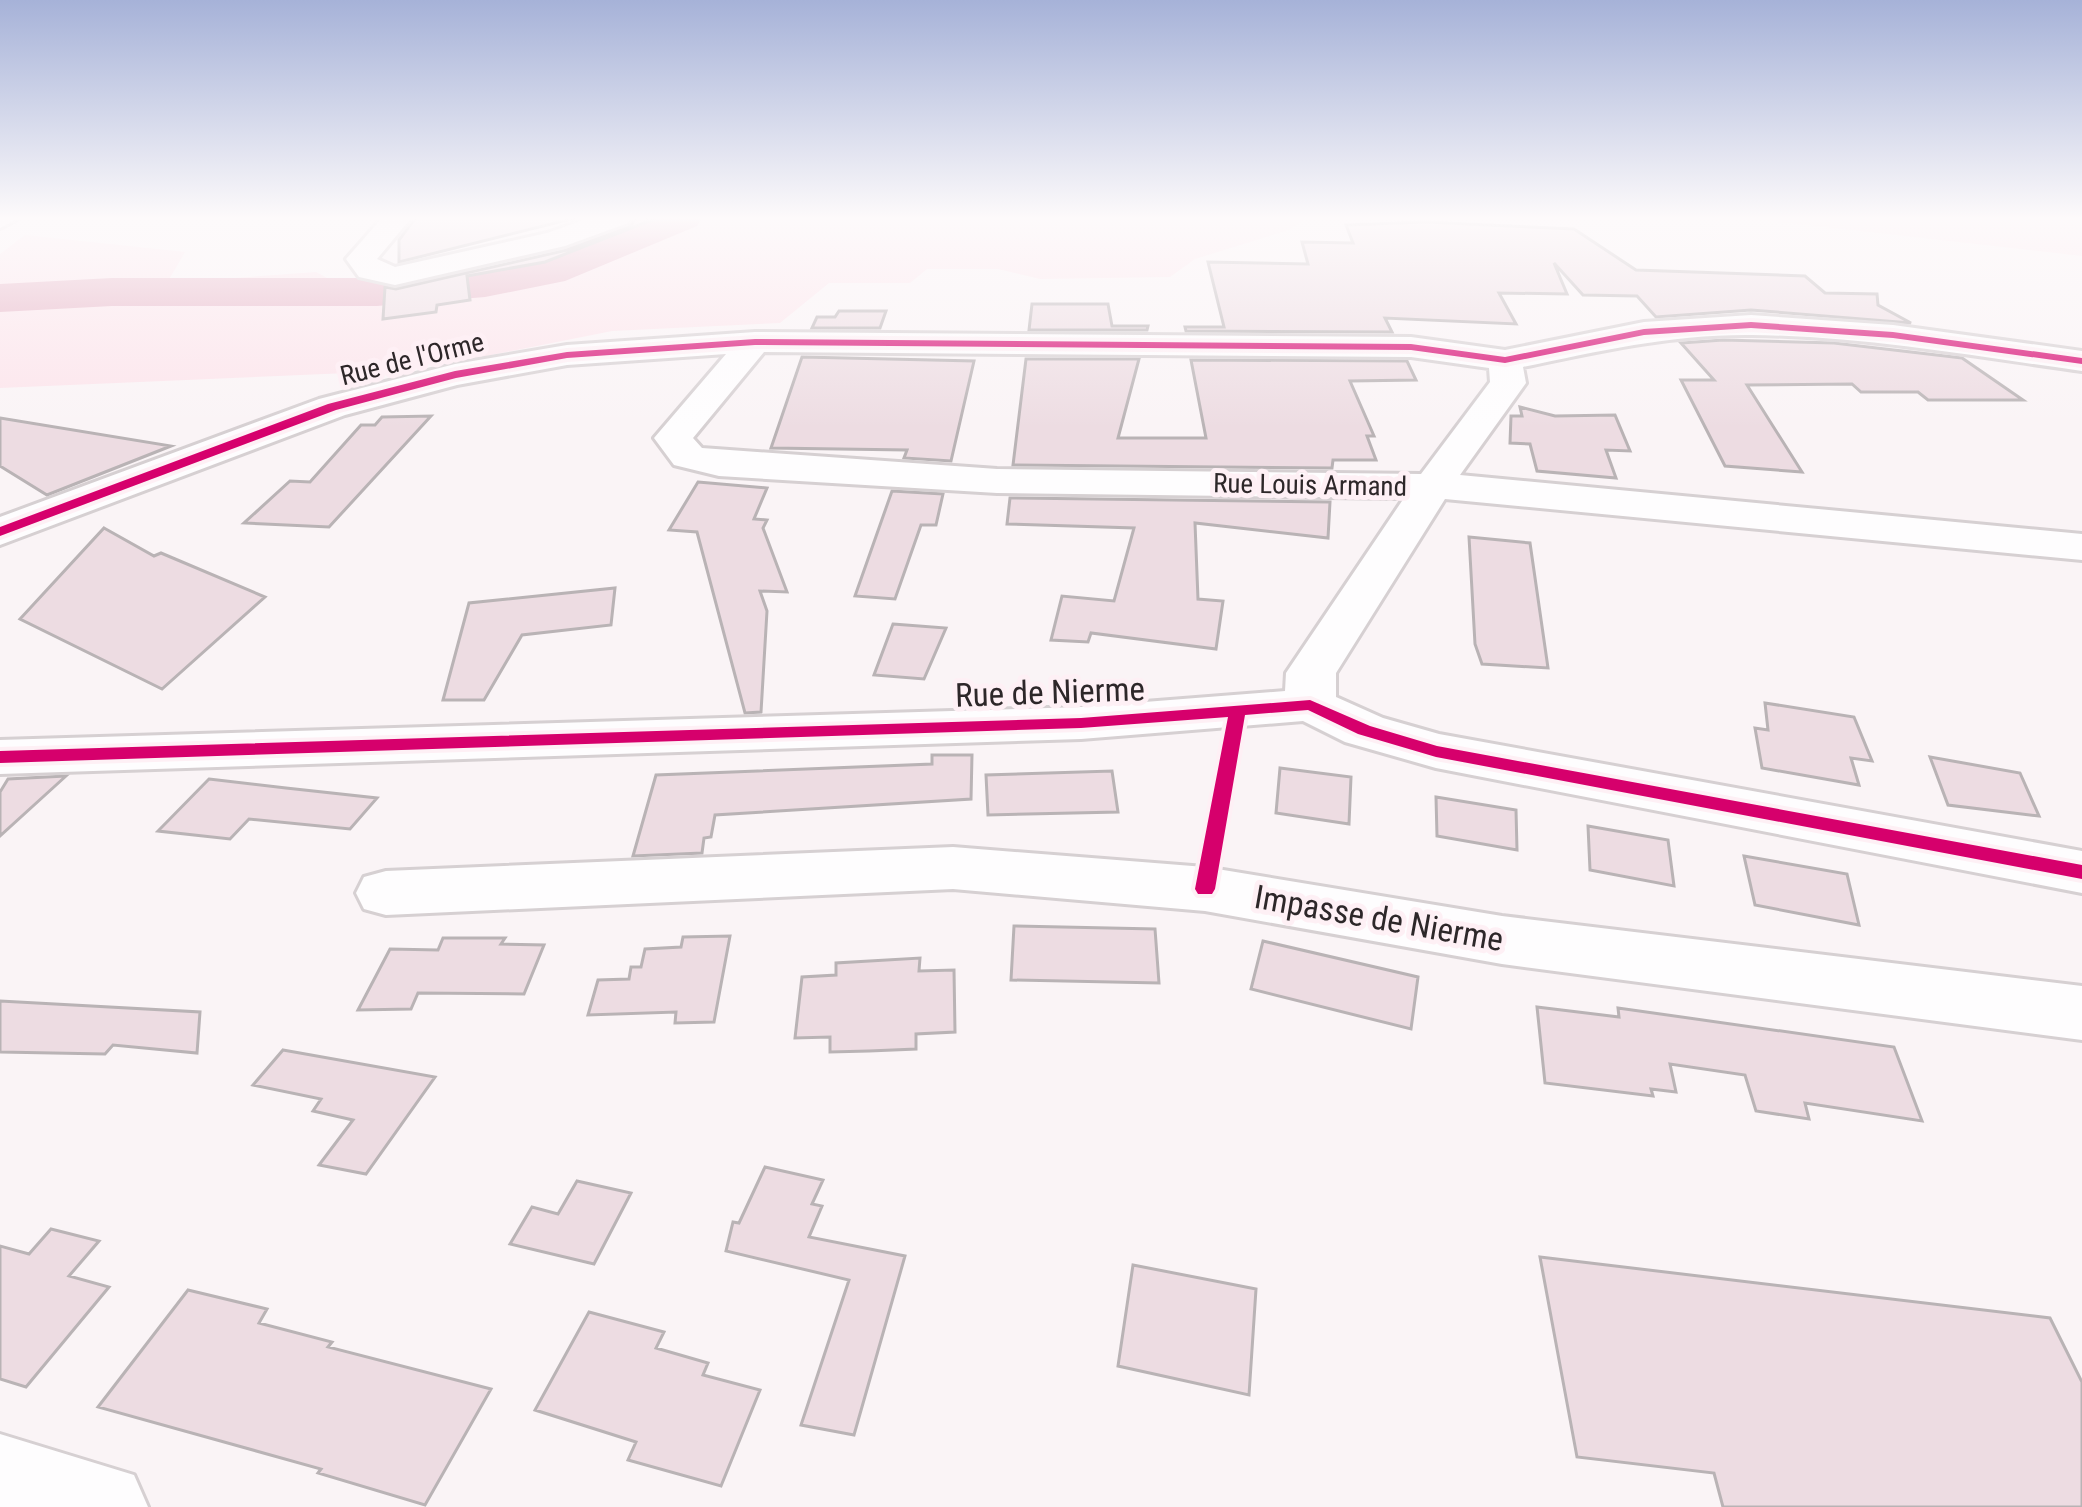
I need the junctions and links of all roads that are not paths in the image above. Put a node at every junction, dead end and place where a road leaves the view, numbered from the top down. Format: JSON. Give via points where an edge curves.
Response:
{"nodes":[{"id":1,"x":755,"y":343,"type":"junction"},
{"id":2,"x":2019,"y":352,"type":"junction"},
{"id":3,"x":1505,"y":360,"type":"junction"},
{"id":4,"x":2082,"y":361,"type":"edge"},
{"id":5,"x":2082,"y":388,"type":"edge"},
{"id":6,"x":1433,"y":486,"type":"junction"},
{"id":7,"x":0,"y":532,"type":"edge"},
{"id":8,"x":2082,"y":547,"type":"edge"},
{"id":9,"x":1310,"y":705,"type":"junction"},
{"id":10,"x":0,"y":757,"type":"edge"},
{"id":11,"x":2082,"y":872,"type":"edge"},
{"id":12,"x":386,"y":892,"type":"dead end"},
{"id":13,"x":2082,"y":1013,"type":"edge"},
{"id":14,"x":0,"y":1479,"type":"edge"},
{"id":15,"x":103,"y":1507,"type":"edge"}],
"edges":[{"from":1,"to":3,"type":"street","name":"Rue de l'Orme","via":[[1411,347]]},
{"from":1,"to":6,"type":"street","name":"Rue Louis Armand","via":[[673,438],[688,457],[997,481]]},
{"from":1,"to":7,"type":"street","name":"Rue de l'Orme","via":[[566,355],[394,389],[281,423]]},
{"from":2,"to":3,"type":"street","name":"Rue de l'Orme","via":[[1821,328],[1715,325]]},
{"from":2,"to":4,"type":"street","name":"Rue de l'Orme"},
{"from":2,"to":5,"type":"street"},
{"from":3,"to":6,"type":"street","via":[[1508,383]]},
{"from":6,"to":8,"type":"street","name":"Rue Louis Armand"},
{"from":6,"to":9,"type":"street","via":[[1311,673]]},
{"from":9,"to":10,"type":"street","name":"Rue de Nierme","via":[[1082,723]]},
{"from":9,"to":11,"type":"street","name":"Rue de Nierme","via":[[1436,751]]},
{"from":12,"to":13,"type":"street","name":"Impasse de Nierme","via":[[953,868],[1205,889],[1502,940]]},
{"from":14,"to":15,"type":"street"}]}
